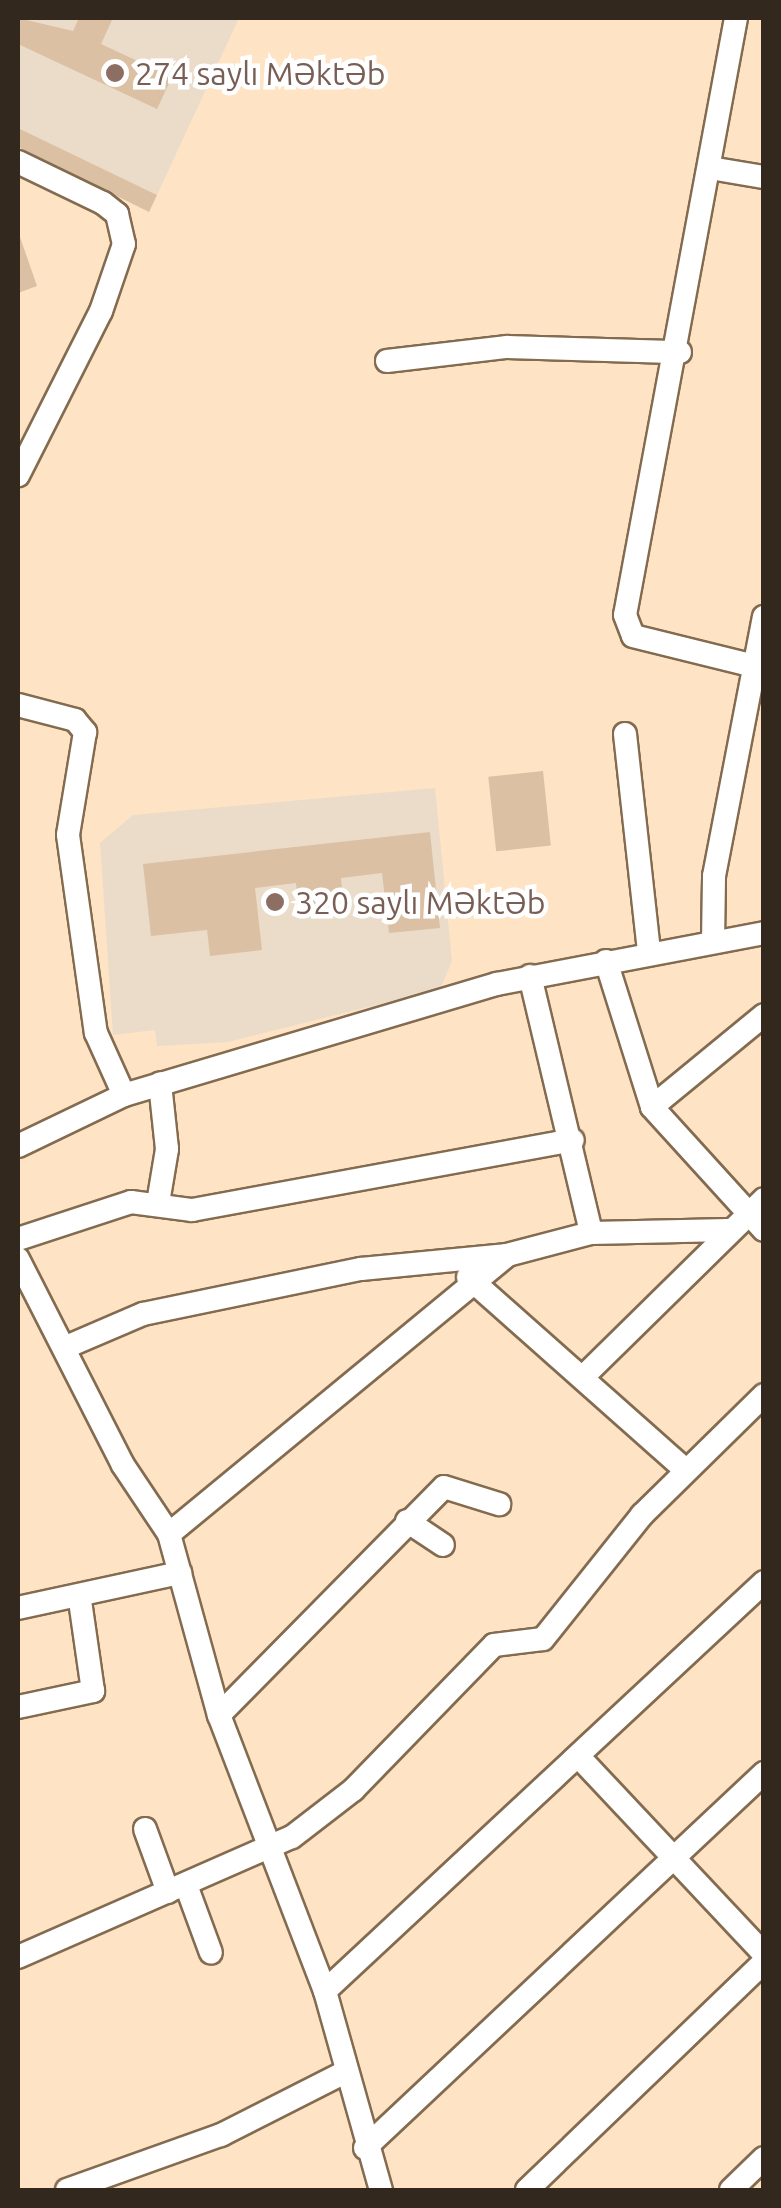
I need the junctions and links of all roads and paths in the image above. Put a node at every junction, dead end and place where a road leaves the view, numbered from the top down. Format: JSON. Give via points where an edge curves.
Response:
{"nodes":[{"id":1,"x":736,"y":18,"type":"edge"},
{"id":2,"x":18,"y":162,"type":"edge"},
{"id":3,"x":710,"y":168,"type":"junction"},
{"id":4,"x":764,"y":178,"type":"edge"},
{"id":5,"x":680,"y":352,"type":"junction"},
{"id":6,"x":387,"y":361,"type":"dead end"},
{"id":7,"x":18,"y":475,"type":"edge"},
{"id":8,"x":764,"y":617,"type":"edge"},
{"id":9,"x":754,"y":666,"type":"junction"},
{"id":10,"x":18,"y":705,"type":"edge"},
{"id":11,"x":624,"y":734,"type":"dead end"},
{"id":12,"x":764,"y":933,"type":"edge"},
{"id":13,"x":714,"y":942,"type":"junction"},
{"id":14,"x":649,"y":953,"type":"junction"},
{"id":15,"x":606,"y":961,"type":"junction"},
{"id":16,"x":530,"y":976,"type":"junction"},
{"id":17,"x":764,"y":1014,"type":"edge"},
{"id":18,"x":160,"y":1083,"type":"junction"},
{"id":19,"x":124,"y":1095,"type":"junction"},
{"id":20,"x":652,"y":1107,"type":"junction"},
{"id":21,"x":572,"y":1140,"type":"junction"},
{"id":22,"x":18,"y":1146,"type":"edge"},
{"id":23,"x":158,"y":1203,"type":"junction"},
{"id":24,"x":758,"y":1214,"type":"edge"},
{"id":25,"x":728,"y":1230,"type":"junction"},
{"id":26,"x":591,"y":1233,"type":"junction"},
{"id":27,"x":18,"y":1239,"type":"edge"},
{"id":28,"x":456,"y":1255,"type":"junction"},
{"id":29,"x":507,"y":1255,"type":"junction"},
{"id":30,"x":18,"y":1259,"type":"edge"},
{"id":31,"x":473,"y":1286,"type":"junction"},
{"id":32,"x":66,"y":1347,"type":"junction"},
{"id":33,"x":584,"y":1376,"type":"junction"},
{"id":34,"x":764,"y":1396,"type":"edge"},
{"id":35,"x":685,"y":1470,"type":"junction"},
{"id":36,"x":499,"y":1504,"type":"dead end"},
{"id":37,"x":407,"y":1521,"type":"junction"},
{"id":38,"x":169,"y":1534,"type":"junction"},
{"id":39,"x":443,"y":1545,"type":"dead end"},
{"id":40,"x":180,"y":1573,"type":"junction"},
{"id":41,"x":764,"y":1582,"type":"edge"},
{"id":42,"x":80,"y":1600,"type":"junction"},
{"id":43,"x":18,"y":1608,"type":"edge"},
{"id":44,"x":18,"y":1708,"type":"edge"},
{"id":45,"x":219,"y":1715,"type":"junction"},
{"id":46,"x":578,"y":1757,"type":"junction"},
{"id":47,"x":764,"y":1773,"type":"edge"},
{"id":48,"x":145,"y":1829,"type":"dead end"},
{"id":49,"x":270,"y":1850,"type":"junction"},
{"id":50,"x":674,"y":1856,"type":"junction"},
{"id":51,"x":177,"y":1889,"type":"junction"},
{"id":52,"x":211,"y":1953,"type":"dead end"},
{"id":53,"x":764,"y":1954,"type":"edge"},
{"id":54,"x":18,"y":1957,"type":"edge"},
{"id":55,"x":764,"y":1962,"type":"edge"},
{"id":56,"x":325,"y":1991,"type":"junction"},
{"id":57,"x":347,"y":2070,"type":"junction"},
{"id":58,"x":365,"y":2148,"type":"junction"},
{"id":59,"x":764,"y":2158,"type":"edge"},
{"id":60,"x":67,"y":2190,"type":"edge"},
{"id":61,"x":381,"y":2190,"type":"edge"},
{"id":62,"x":527,"y":2190,"type":"edge"},
{"id":63,"x":730,"y":2190,"type":"edge"}],
"edges":[{"from":1,"to":3,"type":"street"},
{"from":2,"to":7,"type":"street","via":[[104,203],[117,214],[124,244],[101,310]]},
{"from":3,"to":4,"type":"street"},
{"from":3,"to":5,"type":"street"},
{"from":5,"to":6,"type":"street","via":[[507,346]]},
{"from":5,"to":9,"type":"street","via":[[627,629]]},
{"from":8,"to":9,"type":"street"},
{"from":9,"to":13,"type":"street","via":[[714,876]]},
{"from":10,"to":19,"type":"street","via":[[76,720],[85,732],[68,835],[96,1032]]},
{"from":11,"to":14,"type":"street"},
{"from":12,"to":13,"type":"street"},
{"from":13,"to":14,"type":"street"},
{"from":14,"to":15,"type":"street"},
{"from":15,"to":16,"type":"street"},
{"from":15,"to":20,"type":"street"},
{"from":16,"to":18,"type":"street"},
{"from":16,"to":21,"type":"street"},
{"from":17,"to":20,"type":"street"},
{"from":18,"to":19,"type":"street"},
{"from":18,"to":23,"type":"street","via":[[167,1150]]},
{"from":19,"to":22,"type":"street"},
{"from":20,"to":24,"type":"street"},
{"from":21,"to":23,"type":"street","via":[[192,1210]]},
{"from":21,"to":26,"type":"street"},
{"from":23,"to":27,"type":"street","via":[[131,1202]]},
{"from":24,"to":25,"type":"street"},
{"from":25,"to":26,"type":"street"},
{"from":25,"to":33,"type":"street"},
{"from":26,"to":29,"type":"street"},
{"from":28,"to":29,"type":"street"},
{"from":28,"to":31,"type":"street"},
{"from":28,"to":32,"type":"street","via":[[143,1314]]},
{"from":29,"to":31,"type":"street"},
{"from":30,"to":32,"type":"street"},
{"from":31,"to":33,"type":"street"},
{"from":31,"to":38,"type":"street"},
{"from":32,"to":38,"type":"street","via":[[123,1465]]},
{"from":33,"to":35,"type":"street"},
{"from":34,"to":35,"type":"street"},
{"from":35,"to":49,"type":"street","via":[[543,1639],[494,1646],[352,1790]]},
{"from":36,"to":37,"type":"street","via":[[444,1488]]},
{"from":37,"to":39,"type":"street"},
{"from":37,"to":45,"type":"street","via":[[253,1691]]},
{"from":38,"to":40,"type":"street"},
{"from":40,"to":42,"type":"street"},
{"from":40,"to":45,"type":"street"},
{"from":41,"to":46,"type":"street"},
{"from":42,"to":43,"type":"street"},
{"from":42,"to":44,"type":"street","via":[[92,1690]]},
{"from":45,"to":49,"type":"street"},
{"from":46,"to":50,"type":"street"},
{"from":46,"to":56,"type":"street"},
{"from":47,"to":50,"type":"street"},
{"from":48,"to":51,"type":"street"},
{"from":49,"to":51,"type":"street"},
{"from":49,"to":56,"type":"street"},
{"from":50,"to":53,"type":"street"},
{"from":50,"to":58,"type":"street"},
{"from":51,"to":52,"type":"street"},
{"from":51,"to":54,"type":"street"},
{"from":55,"to":62,"type":"street"},
{"from":56,"to":57,"type":"street"},
{"from":57,"to":58,"type":"street"},
{"from":57,"to":60,"type":"street","via":[[204,2142]]},
{"from":58,"to":61,"type":"street"},
{"from":59,"to":63,"type":"street"}]}
